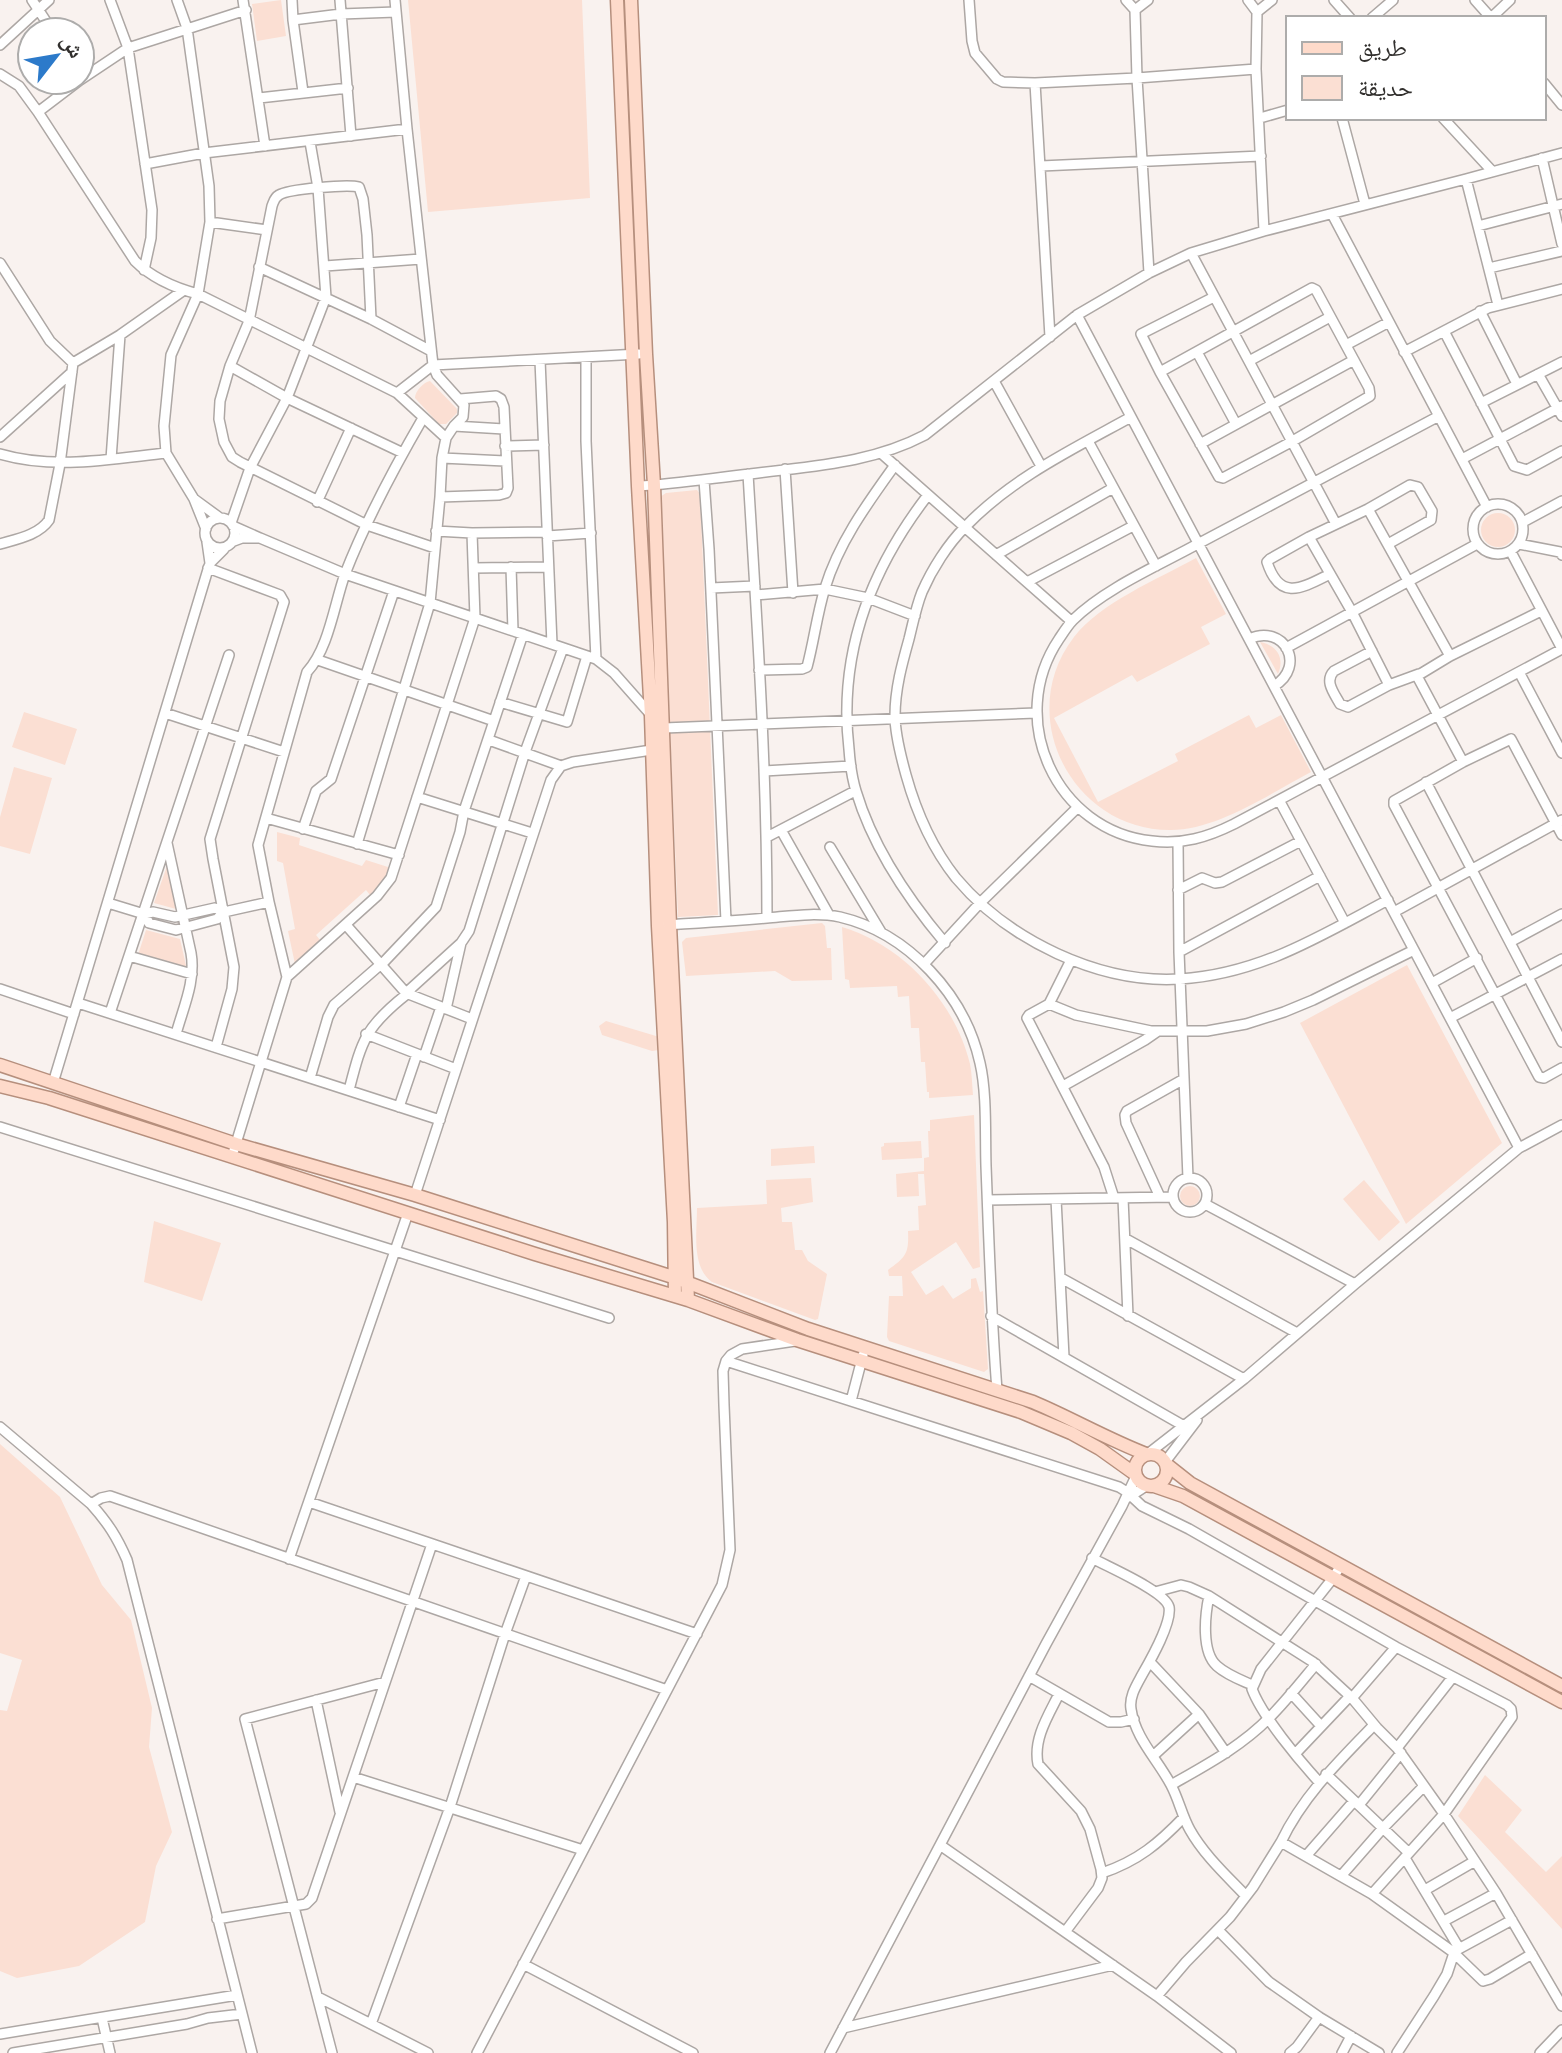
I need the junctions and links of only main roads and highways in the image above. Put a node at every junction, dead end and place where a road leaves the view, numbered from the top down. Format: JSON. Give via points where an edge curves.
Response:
{"nodes":[{"id":1,"x":617,"y":0,"type":"edge"},
{"id":2,"x":631,"y":0,"type":"edge"},
{"id":3,"x":626,"y":41,"type":"junction"},
{"id":4,"x":640,"y":354,"type":"junction"},
{"id":5,"x":660,"y":720,"type":"junction"},
{"id":6,"x":0,"y":1065,"type":"edge"},
{"id":7,"x":13,"y":1070,"type":"junction"},
{"id":8,"x":3,"y":1086,"type":"edge"},
{"id":9,"x":682,"y":1280,"type":"junction"},
{"id":10,"x":675,"y":1296,"type":"junction"},
{"id":11,"x":688,"y":1300,"type":"junction"},
{"id":12,"x":863,"y":1354,"type":"junction"},
{"id":13,"x":1121,"y":1444,"type":"junction"},
{"id":14,"x":1148,"y":1454,"type":"junction"},
{"id":15,"x":1113,"y":1457,"type":"junction"},
{"id":16,"x":1166,"y":1463,"type":"junction"},
{"id":17,"x":1135,"y":1475,"type":"junction"},
{"id":18,"x":1190,"y":1483,"type":"junction"},
{"id":19,"x":1150,"y":1486,"type":"junction"},
{"id":20,"x":1183,"y":1496,"type":"junction"},
{"id":21,"x":1562,"y":1686,"type":"edge"},
{"id":22,"x":1562,"y":1702,"type":"edge"}],
"edges":[{"from":1,"to":3,"type":"main road"},
{"from":2,"to":3,"type":"main road"},
{"from":3,"to":4,"type":"main road"},
{"from":4,"to":5,"type":"main road","via":[[654,485]]},
{"from":4,"to":5,"type":"main road","via":[[638,486]]},
{"from":5,"to":9,"type":"main road","via":[[674,1222]]},
{"from":6,"to":7,"type":"main road"},
{"from":7,"to":8,"type":"main road"},
{"from":7,"to":9,"type":"main road"},
{"from":8,"to":10,"type":"main road"},
{"from":9,"to":10,"type":"main road"},
{"from":9,"to":11,"type":"main road"},
{"from":9,"to":12,"type":"main road"},
{"from":10,"to":11,"type":"main road"},
{"from":11,"to":12,"type":"main road","via":[[797,1340]]},
{"from":12,"to":13,"type":"main road","via":[[997,1390],[1058,1412]]},
{"from":12,"to":15,"type":"main road","via":[[1021,1412]]},
{"from":13,"to":14,"type":"main road"},
{"from":13,"to":15,"type":"main road"},
{"from":14,"to":16,"type":"main road"},
{"from":14,"to":17,"type":"main road","via":[[1139,1458]]},
{"from":15,"to":17,"type":"main road"},
{"from":16,"to":18,"type":"main road"},
{"from":16,"to":19,"type":"main road","via":[[1165,1479]]},
{"from":17,"to":19,"type":"main road"},
{"from":18,"to":20,"type":"main road"},
{"from":18,"to":21,"type":"main road"},
{"from":19,"to":20,"type":"main road"},
{"from":20,"to":22,"type":"main road"}]}
